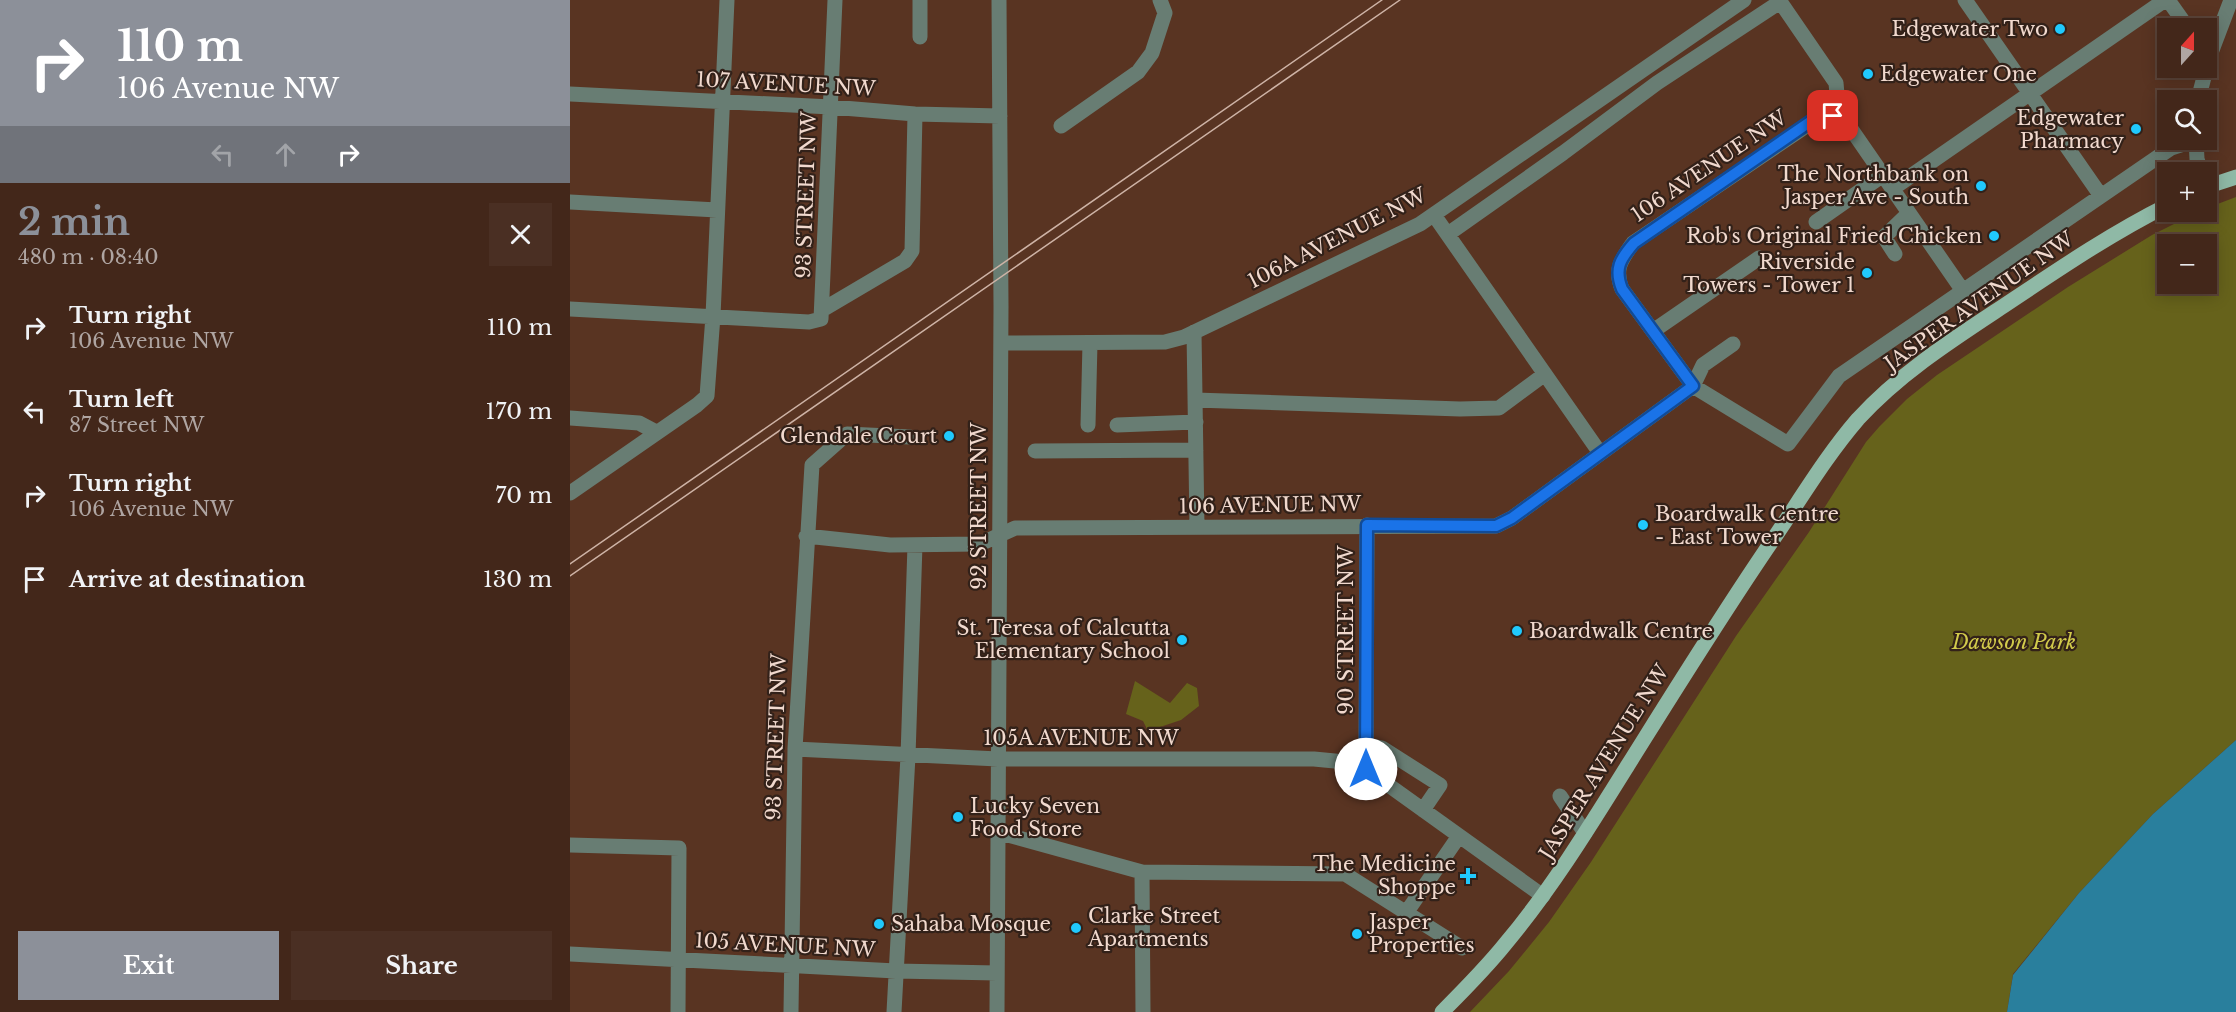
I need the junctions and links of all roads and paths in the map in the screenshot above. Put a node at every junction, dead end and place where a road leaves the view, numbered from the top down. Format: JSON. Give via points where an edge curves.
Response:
{"nodes":[{"id":1,"x":727,"y":0,"type":"edge"},
{"id":2,"x":835,"y":0,"type":"edge"},
{"id":3,"x":920,"y":0,"type":"edge"},
{"id":4,"x":999,"y":0,"type":"edge"},
{"id":5,"x":1160,"y":0,"type":"edge"},
{"id":6,"x":1744,"y":0,"type":"edge"},
{"id":7,"x":1965,"y":0,"type":"edge"},
{"id":8,"x":2167,"y":0,"type":"edge"},
{"id":9,"x":2231,"y":0,"type":"edge"},
{"id":10,"x":1780,"y":1,"type":"edge"},
{"id":11,"x":2180,"y":18,"type":"edge"},
{"id":12,"x":2229,"y":28,"type":"edge"},
{"id":13,"x":920,"y":37,"type":"dead end"},
{"id":14,"x":2217,"y":44,"type":"edge"},
{"id":15,"x":570,"y":94,"type":"edge"},
{"id":16,"x":2030,"y":94,"type":"junction"},
{"id":17,"x":722,"y":101,"type":"junction"},
{"id":18,"x":831,"y":107,"type":"junction"},
{"id":19,"x":915,"y":114,"type":"junction"},
{"id":20,"x":1000,"y":116,"type":"junction"},
{"id":21,"x":1833,"y":116,"type":"junction"},
{"id":22,"x":1061,"y":126,"type":"dead end"},
{"id":23,"x":2168,"y":150,"type":"edge"},
{"id":24,"x":1883,"y":175,"type":"junction"},
{"id":25,"x":2236,"y":177,"type":"edge"},
{"id":26,"x":2217,"y":183,"type":"edge"},
{"id":27,"x":1892,"y":189,"type":"junction"},
{"id":28,"x":2100,"y":196,"type":"junction"},
{"id":29,"x":570,"y":202,"type":"edge"},
{"id":30,"x":717,"y":210,"type":"junction"},
{"id":31,"x":2157,"y":211,"type":"edge"},
{"id":32,"x":1909,"y":213,"type":"junction"},
{"id":33,"x":1434,"y":215,"type":"junction"},
{"id":34,"x":1816,"y":222,"type":"dead end"},
{"id":35,"x":1448,"y":234,"type":"junction"},
{"id":36,"x":1894,"y":254,"type":"dead end"},
{"id":37,"x":1759,"y":258,"type":"dead end"},
{"id":38,"x":1963,"y":291,"type":"junction"},
{"id":39,"x":570,"y":309,"type":"edge"},
{"id":40,"x":822,"y":315,"type":"junction"},
{"id":41,"x":713,"y":316,"type":"junction"},
{"id":42,"x":1653,"y":331,"type":"junction"},
{"id":43,"x":1194,"y":332,"type":"junction"},
{"id":44,"x":1001,"y":343,"type":"junction"},
{"id":45,"x":1090,"y":343,"type":"junction"},
{"id":46,"x":1733,"y":344,"type":"dead end"},
{"id":47,"x":1545,"y":374,"type":"junction"},
{"id":48,"x":1693,"y":386,"type":"junction"},
{"id":49,"x":1195,"y":400,"type":"junction"},
{"id":50,"x":570,"y":418,"type":"edge"},
{"id":51,"x":1196,"y":422,"type":"junction"},
{"id":52,"x":1089,"y":425,"type":"dead end"},
{"id":53,"x":1117,"y":425,"type":"dead end"},
{"id":54,"x":656,"y":432,"type":"junction"},
{"id":55,"x":910,"y":437,"type":"dead end"},
{"id":56,"x":1196,"y":450,"type":"junction"},
{"id":57,"x":1035,"y":451,"type":"dead end"},
{"id":58,"x":1600,"y":453,"type":"junction"},
{"id":59,"x":570,"y":494,"type":"edge"},
{"id":60,"x":1367,"y":525,"type":"junction"},
{"id":61,"x":1197,"y":528,"type":"junction"},
{"id":62,"x":1000,"y":534,"type":"junction"},
{"id":63,"x":806,"y":536,"type":"junction"},
{"id":64,"x":915,"y":545,"type":"junction"},
{"id":65,"x":1366,"y":745,"type":"junction"},
{"id":66,"x":795,"y":749,"type":"junction"},
{"id":67,"x":908,"y":756,"type":"junction"},
{"id":68,"x":998,"y":759,"type":"junction"},
{"id":69,"x":1366,"y":769,"type":"junction"},
{"id":70,"x":1560,"y":796,"type":"dead end"},
{"id":71,"x":1423,"y":810,"type":"junction"},
{"id":72,"x":997,"y":832,"type":"junction"},
{"id":73,"x":1585,"y":833,"type":"junction"},
{"id":74,"x":1459,"y":836,"type":"junction"},
{"id":75,"x":570,"y":845,"type":"edge"},
{"id":76,"x":1142,"y":872,"type":"junction"},
{"id":77,"x":1543,"y":896,"type":"junction"},
{"id":78,"x":1406,"y":913,"type":"junction"},
{"id":79,"x":1462,"y":948,"type":"dead end"},
{"id":80,"x":570,"y":954,"type":"edge"},
{"id":81,"x":679,"y":960,"type":"junction"},
{"id":82,"x":793,"y":966,"type":"junction"},
{"id":83,"x":896,"y":971,"type":"junction"},
{"id":84,"x":997,"y":973,"type":"junction"},
{"id":85,"x":678,"y":1012,"type":"edge"},
{"id":86,"x":791,"y":1012,"type":"edge"},
{"id":87,"x":894,"y":1012,"type":"edge"},
{"id":88,"x":997,"y":1012,"type":"edge"},
{"id":89,"x":1143,"y":1012,"type":"edge"},
{"id":90,"x":1442,"y":1012,"type":"edge"}],
"edges":[{"from":1,"to":17,"type":"street"},
{"from":2,"to":18,"type":"street","name":"93 STREET NW"},
{"from":3,"to":13,"type":"street"},
{"from":4,"to":20,"type":"street","name":"92 STREET NW"},
{"from":5,"to":22,"type":"street","via":[[1165,13],[1152,53],[1138,72]]},
{"from":6,"to":33,"type":"street","name":"106A AVENUE NW"},
{"from":7,"to":16,"type":"street"},
{"from":8,"to":11,"type":"street"},
{"from":8,"to":16,"type":"street"},
{"from":9,"to":12,"type":"street"},
{"from":10,"to":21,"type":"street","via":[[1836,83]]},
{"from":10,"to":35,"type":"street","via":[[1657,83]]},
{"from":12,"to":14,"type":"street"},
{"from":15,"to":17,"type":"street","name":"107 AVENUE NW"},
{"from":16,"to":27,"type":"street"},
{"from":16,"to":28,"type":"street"},
{"from":17,"to":18,"type":"street","name":"107 AVENUE NW"},
{"from":17,"to":30,"type":"street"},
{"from":18,"to":19,"type":"street","name":"107 AVENUE NW"},
{"from":18,"to":40,"type":"street","name":"93 STREET NW"},
{"from":19,"to":20,"type":"street","name":"107 AVENUE NW"},
{"from":19,"to":40,"type":"street","via":[[912,251],[905,261]]},
{"from":20,"to":44,"type":"street","name":"92 STREET NW"},
{"from":21,"to":24,"type":"street","via":[[1845,121]]},
{"from":21,"to":42,"type":"street","name":"106 AVENUE NW","via":[[1817,117],[1634,243],[1617,267],[1618,278]]},
{"from":23,"to":28,"type":"street","name":"JASPER AVENUE NW"},
{"from":24,"to":27,"type":"street"},
{"from":24,"to":34,"type":"street"},
{"from":25,"to":26,"type":"main road"},
{"from":27,"to":32,"type":"street"},
{"from":28,"to":38,"type":"street","name":"JASPER AVENUE NW"},
{"from":29,"to":30,"type":"street"},
{"from":30,"to":41,"type":"street"},
{"from":31,"to":73,"type":"main road","name":"JASPER AVENUE NW","via":[[1965,331],[1906,375],[1859,418],[1724,612]]},
{"from":32,"to":36,"type":"street","via":[[1884,237]]},
{"from":32,"to":38,"type":"street"},
{"from":33,"to":35,"type":"street"},
{"from":33,"to":43,"type":"street","name":"106A AVENUE NW"},
{"from":35,"to":47,"type":"street"},
{"from":37,"to":42,"type":"street"},
{"from":38,"to":48,"type":"street","name":"JASPER AVENUE NW","via":[[1839,376],[1788,444]]},
{"from":39,"to":41,"type":"street"},
{"from":40,"to":41,"type":"street","via":[[809,322]]},
{"from":41,"to":54,"type":"street","via":[[707,396]]},
{"from":42,"to":48,"type":"street"},
{"from":43,"to":45,"type":"street","name":"106A AVENUE NW","via":[[1165,342]]},
{"from":43,"to":49,"type":"street"},
{"from":44,"to":45,"type":"street","name":"106A AVENUE NW"},
{"from":44,"to":62,"type":"street","name":"92 STREET NW"},
{"from":45,"to":52,"type":"street"},
{"from":46,"to":48,"type":"street","via":[[1703,365]]},
{"from":47,"to":49,"type":"street","via":[[1498,408]]},
{"from":47,"to":58,"type":"street"},
{"from":48,"to":58,"type":"street","name":"106 AVENUE NW"},
{"from":49,"to":51,"type":"street"},
{"from":50,"to":54,"type":"street","via":[[639,423]]},
{"from":51,"to":53,"type":"street"},
{"from":51,"to":56,"type":"street"},
{"from":54,"to":59,"type":"street"},
{"from":55,"to":63,"type":"street","name":"93 STREET NW","via":[[848,434],[812,465]]},
{"from":56,"to":57,"type":"street"},
{"from":56,"to":61,"type":"street"},
{"from":58,"to":60,"type":"street","name":"106 AVENUE NW","via":[[1496,526]]},
{"from":60,"to":61,"type":"street","name":"106 AVENUE NW"},
{"from":60,"to":65,"type":"street","name":"90 STREET NW"},
{"from":61,"to":62,"type":"street","name":"106 AVENUE NW","via":[[1015,528]]},
{"from":62,"to":64,"type":"street","name":"106 AVENUE NW","via":[[980,544]]},
{"from":62,"to":68,"type":"street","name":"92 STREET NW"},
{"from":63,"to":64,"type":"street","name":"106 AVENUE NW"},
{"from":63,"to":66,"type":"street","name":"93 STREET NW"},
{"from":64,"to":67,"type":"street"},
{"from":65,"to":69,"type":"street","name":"90 STREET NW"},
{"from":65,"to":71,"type":"street","via":[[1382,748],[1440,785]]},
{"from":66,"to":67,"type":"street","name":"105A AVENUE NW"},
{"from":66,"to":82,"type":"street","name":"93 STREET NW"},
{"from":67,"to":68,"type":"street","name":"105A AVENUE NW"},
{"from":67,"to":83,"type":"street"},
{"from":68,"to":69,"type":"street","name":"105A AVENUE NW","via":[[1314,759]]},
{"from":68,"to":72,"type":"street","name":"92 STREET NW"},
{"from":69,"to":71,"type":"street"},
{"from":70,"to":73,"type":"street"},
{"from":71,"to":74,"type":"street"},
{"from":72,"to":76,"type":"street"},
{"from":72,"to":84,"type":"street","name":"92 STREET NW"},
{"from":73,"to":77,"type":"main road","name":"JASPER AVENUE NW"},
{"from":74,"to":77,"type":"street"},
{"from":74,"to":78,"type":"street"},
{"from":75,"to":81,"type":"street","via":[[679,848]]},
{"from":76,"to":78,"type":"street","via":[[1345,874]]},
{"from":76,"to":89,"type":"street"},
{"from":77,"to":90,"type":"main road","name":"JASPER AVENUE NW","via":[[1484,970]]},
{"from":78,"to":79,"type":"street"},
{"from":80,"to":81,"type":"street","name":"105 AVENUE NW"},
{"from":81,"to":82,"type":"street","name":"105 AVENUE NW"},
{"from":81,"to":85,"type":"street"},
{"from":82,"to":83,"type":"street","name":"105 AVENUE NW"},
{"from":82,"to":86,"type":"street","name":"93 STREET NW"},
{"from":83,"to":84,"type":"street","name":"105 AVENUE NW"},
{"from":83,"to":87,"type":"street"},
{"from":84,"to":88,"type":"street","name":"92 STREET NW"}]}
